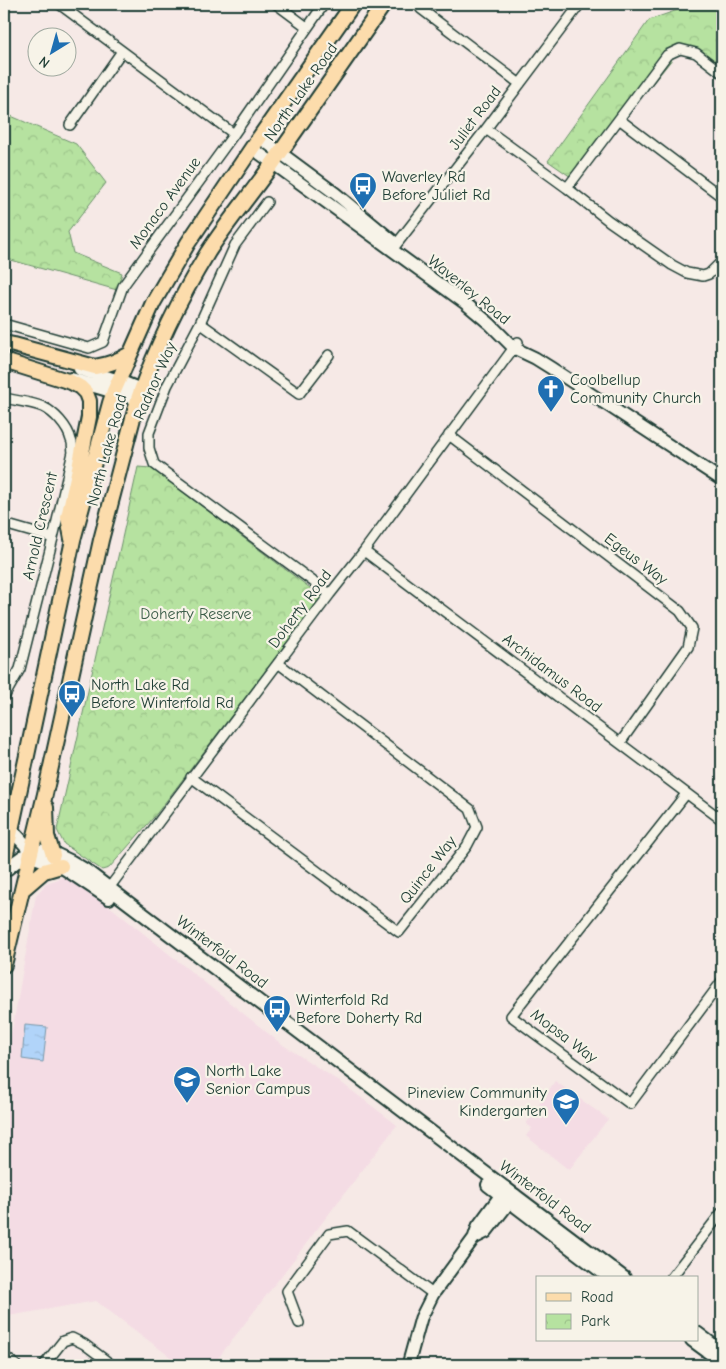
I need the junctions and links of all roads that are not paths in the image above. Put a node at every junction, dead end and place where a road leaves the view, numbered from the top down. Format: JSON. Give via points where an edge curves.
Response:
{"nodes":[{"id":1,"x":59,"y":4,"type":"edge"},
{"id":2,"x":276,"y":4,"type":"edge"},
{"id":3,"x":324,"y":4,"type":"edge"},
{"id":4,"x":353,"y":4,"type":"edge"},
{"id":5,"x":384,"y":4,"type":"edge"},
{"id":6,"x":420,"y":4,"type":"edge"},
{"id":7,"x":580,"y":4,"type":"edge"},
{"id":8,"x":308,"y":27,"type":"junction"},
{"id":9,"x":122,"y":51,"type":"junction"},
{"id":10,"x":722,"y":73,"type":"edge"},
{"id":11,"x":520,"y":84,"type":"junction"},
{"id":12,"x":619,"y":119,"type":"junction"},
{"id":13,"x":70,"y":125,"type":"dead end"},
{"id":14,"x":486,"y":129,"type":"junction"},
{"id":15,"x":234,"y":134,"type":"junction"},
{"id":16,"x":256,"y":142,"type":"junction"},
{"id":17,"x":276,"y":157,"type":"junction"},
{"id":18,"x":567,"y":188,"type":"junction"},
{"id":19,"x":722,"y":197,"type":"edge"},
{"id":20,"x":266,"y":202,"type":"dead end"},
{"id":21,"x":395,"y":247,"type":"junction"},
{"id":22,"x":722,"y":261,"type":"edge"},
{"id":23,"x":200,"y":323,"type":"junction"},
{"id":24,"x":4,"y":324,"type":"edge"},
{"id":25,"x":4,"y":345,"type":"edge"},
{"id":26,"x":516,"y":345,"type":"junction"},
{"id":27,"x":130,"y":354,"type":"junction"},
{"id":28,"x":329,"y":355,"type":"dead end"},
{"id":29,"x":4,"y":360,"type":"edge"},
{"id":30,"x":117,"y":386,"type":"junction"},
{"id":31,"x":140,"y":394,"type":"junction"},
{"id":32,"x":4,"y":398,"type":"edge"},
{"id":33,"x":449,"y":435,"type":"junction"},
{"id":34,"x":722,"y":471,"type":"edge"},
{"id":35,"x":722,"y":480,"type":"edge"},
{"id":36,"x":4,"y":524,"type":"edge"},
{"id":37,"x":53,"y":538,"type":"junction"},
{"id":38,"x":73,"y":540,"type":"junction"},
{"id":39,"x":364,"y":551,"type":"junction"},
{"id":40,"x":330,"y":594,"type":"junction"},
{"id":41,"x":278,"y":662,"type":"junction"},
{"id":42,"x":4,"y":697,"type":"edge"},
{"id":43,"x":620,"y":743,"type":"junction"},
{"id":44,"x":192,"y":776,"type":"junction"},
{"id":45,"x":45,"y":794,"type":"junction"},
{"id":46,"x":686,"y":794,"type":"junction"},
{"id":47,"x":722,"y":820,"type":"edge"},
{"id":48,"x":11,"y":829,"type":"junction"},
{"id":49,"x":31,"y":851,"type":"junction"},
{"id":50,"x":57,"y":860,"type":"junction"},
{"id":51,"x":4,"y":863,"type":"edge"},
{"id":52,"x":4,"y":871,"type":"edge"},
{"id":53,"x":22,"y":890,"type":"junction"},
{"id":54,"x":106,"y":891,"type":"junction"},
{"id":55,"x":4,"y":965,"type":"edge"},
{"id":56,"x":722,"y":980,"type":"edge"},
{"id":57,"x":508,"y":1195,"type":"junction"},
{"id":58,"x":722,"y":1212,"type":"edge"},
{"id":59,"x":608,"y":1276,"type":"edge"},
{"id":60,"x":621,"y":1276,"type":"edge"},
{"id":61,"x":673,"y":1276,"type":"edge"},
{"id":62,"x":433,"y":1294,"type":"junction"},
{"id":63,"x":300,"y":1323,"type":"dead end"},
{"id":64,"x":698,"y":1334,"type":"edge"},
{"id":65,"x":695,"y":1342,"type":"edge"},
{"id":66,"x":722,"y":1352,"type":"edge"},
{"id":67,"x":4,"y":1356,"type":"edge"},
{"id":68,"x":722,"y":1362,"type":"edge"},
{"id":69,"x":16,"y":1365,"type":"edge"},
{"id":70,"x":44,"y":1365,"type":"edge"},
{"id":71,"x":112,"y":1365,"type":"edge"},
{"id":72,"x":408,"y":1365,"type":"edge"}],
"edges":[{"from":1,"to":9,"type":"street"},
{"from":2,"to":8,"type":"street"},
{"from":3,"to":8,"type":"street","name":"Monaco Avenue"},
{"from":4,"to":16,"type":"main road","name":"North Lake Road"},
{"from":5,"to":17,"type":"main road","name":"North Lake Road"},
{"from":6,"to":11,"type":"street","via":[[422,9]]},
{"from":7,"to":11,"type":"street","name":"Juliet Road"},
{"from":8,"to":15,"type":"street","name":"Monaco Avenue"},
{"from":9,"to":13,"type":"street"},
{"from":9,"to":15,"type":"street"},
{"from":10,"to":12,"type":"street","via":[[696,53],[680,49],[666,55]]},
{"from":11,"to":14,"type":"street","name":"Juliet Road"},
{"from":12,"to":18,"type":"street"},
{"from":12,"to":19,"type":"street"},
{"from":14,"to":18,"type":"street"},
{"from":14,"to":21,"type":"street","name":"Juliet Road"},
{"from":15,"to":24,"type":"street","name":"Monaco Avenue","via":[[123,286],[103,342],[89,348]]},
{"from":16,"to":17,"type":"street","name":"Waverley Road"},
{"from":16,"to":27,"type":"main road","name":"North Lake Road","via":[[163,284]]},
{"from":17,"to":21,"type":"street","name":"Waverley Road","via":[[336,194]]},
{"from":17,"to":31,"type":"main road","name":"North Lake Road","via":[[203,260],[160,342]]},
{"from":18,"to":22,"type":"street","via":[[609,221],[687,273],[709,274]]},
{"from":20,"to":23,"type":"street","name":"Radnor Way","via":[[235,245]]},
{"from":21,"to":26,"type":"street","name":"Waverley Road","via":[[492,315]]},
{"from":23,"to":28,"type":"street","via":[[299,394]]},
{"from":23,"to":40,"type":"street","name":"Radnor Way","via":[[167,386],[149,433],[154,464]]},
{"from":25,"to":27,"type":"main road","via":[[95,367],[117,362]]},
{"from":25,"to":30,"type":"main road"},
{"from":26,"to":33,"type":"street","name":"Doherty Road"},
{"from":26,"to":34,"type":"street","name":"Waverley Road","via":[[552,360]]},
{"from":26,"to":35,"type":"street","name":"Waverley Road"},
{"from":27,"to":30,"type":"main road","name":"North Lake Road"},
{"from":29,"to":30,"type":"main road"},
{"from":29,"to":38,"type":"main road","via":[[72,382],[86,394],[88,416],[68,517]]},
{"from":30,"to":31,"type":"main road"},
{"from":30,"to":38,"type":"main road","name":"North Lake Road"},
{"from":31,"to":45,"type":"main road","name":"North Lake Road","via":[[101,540]]},
{"from":32,"to":37,"type":"street","name":"Arnold Crescent","via":[[45,408],[65,427],[71,439],[73,452]]},
{"from":33,"to":39,"type":"street","name":"Doherty Road"},
{"from":33,"to":43,"type":"street","name":"Egeus Way","via":[[680,611],[692,628],[688,647]]},
{"from":36,"to":37,"type":"street"},
{"from":37,"to":42,"type":"street","name":"Arnold Crescent","via":[[20,669]]},
{"from":38,"to":48,"type":"main road","name":"North Lake Road"},
{"from":39,"to":40,"type":"street","name":"Doherty Road"},
{"from":39,"to":43,"type":"street","name":"Archidamus Road"},
{"from":40,"to":41,"type":"street","name":"Doherty Road"},
{"from":41,"to":44,"type":"street","name":"Doherty Road"},
{"from":41,"to":44,"type":"street","name":"Quince Way","via":[[470,809],[477,827],[467,846],[399,932]]},
{"from":43,"to":46,"type":"street","name":"Archidamus Road"},
{"from":44,"to":54,"type":"street","name":"Doherty Road"},
{"from":45,"to":49,"type":"main road","name":"North Lake Road"},
{"from":45,"to":50,"type":"main road","via":[[47,836]]},
{"from":46,"to":47,"type":"street","name":"Archidamus Road"},
{"from":46,"to":56,"type":"street","name":"Mopsa Way","via":[[511,1016],[630,1104]]},
{"from":48,"to":49,"type":"main road","name":"Winterfold Road"},
{"from":48,"to":51,"type":"main road","name":"North Lake Road"},
{"from":49,"to":50,"type":"main road","name":"Winterfold Road","via":[[37,858]]},
{"from":49,"to":52,"type":"main road"},
{"from":49,"to":53,"type":"main road","name":"North Lake Road"},
{"from":50,"to":53,"type":"main road"},
{"from":50,"to":54,"type":"main road","name":"Winterfold Road"},
{"from":53,"to":55,"type":"main road","name":"North Lake Road"},
{"from":54,"to":57,"type":"main road","name":"Winterfold Road"},
{"from":57,"to":59,"type":"main road","name":"Winterfold Road"},
{"from":57,"to":60,"type":"main road","name":"Winterfold Road"},
{"from":57,"to":62,"type":"street","via":[[486,1232],[474,1238]]},
{"from":58,"to":61,"type":"street"},
{"from":62,"to":63,"type":"street","via":[[348,1231],[328,1234],[287,1291]]},
{"from":62,"to":72,"type":"street","via":[[421,1318]]},
{"from":64,"to":66,"type":"main road"},
{"from":65,"to":68,"type":"main road"},
{"from":67,"to":69,"type":"street"},
{"from":70,"to":71,"type":"street","via":[[63,1341],[72,1338]]}]}
